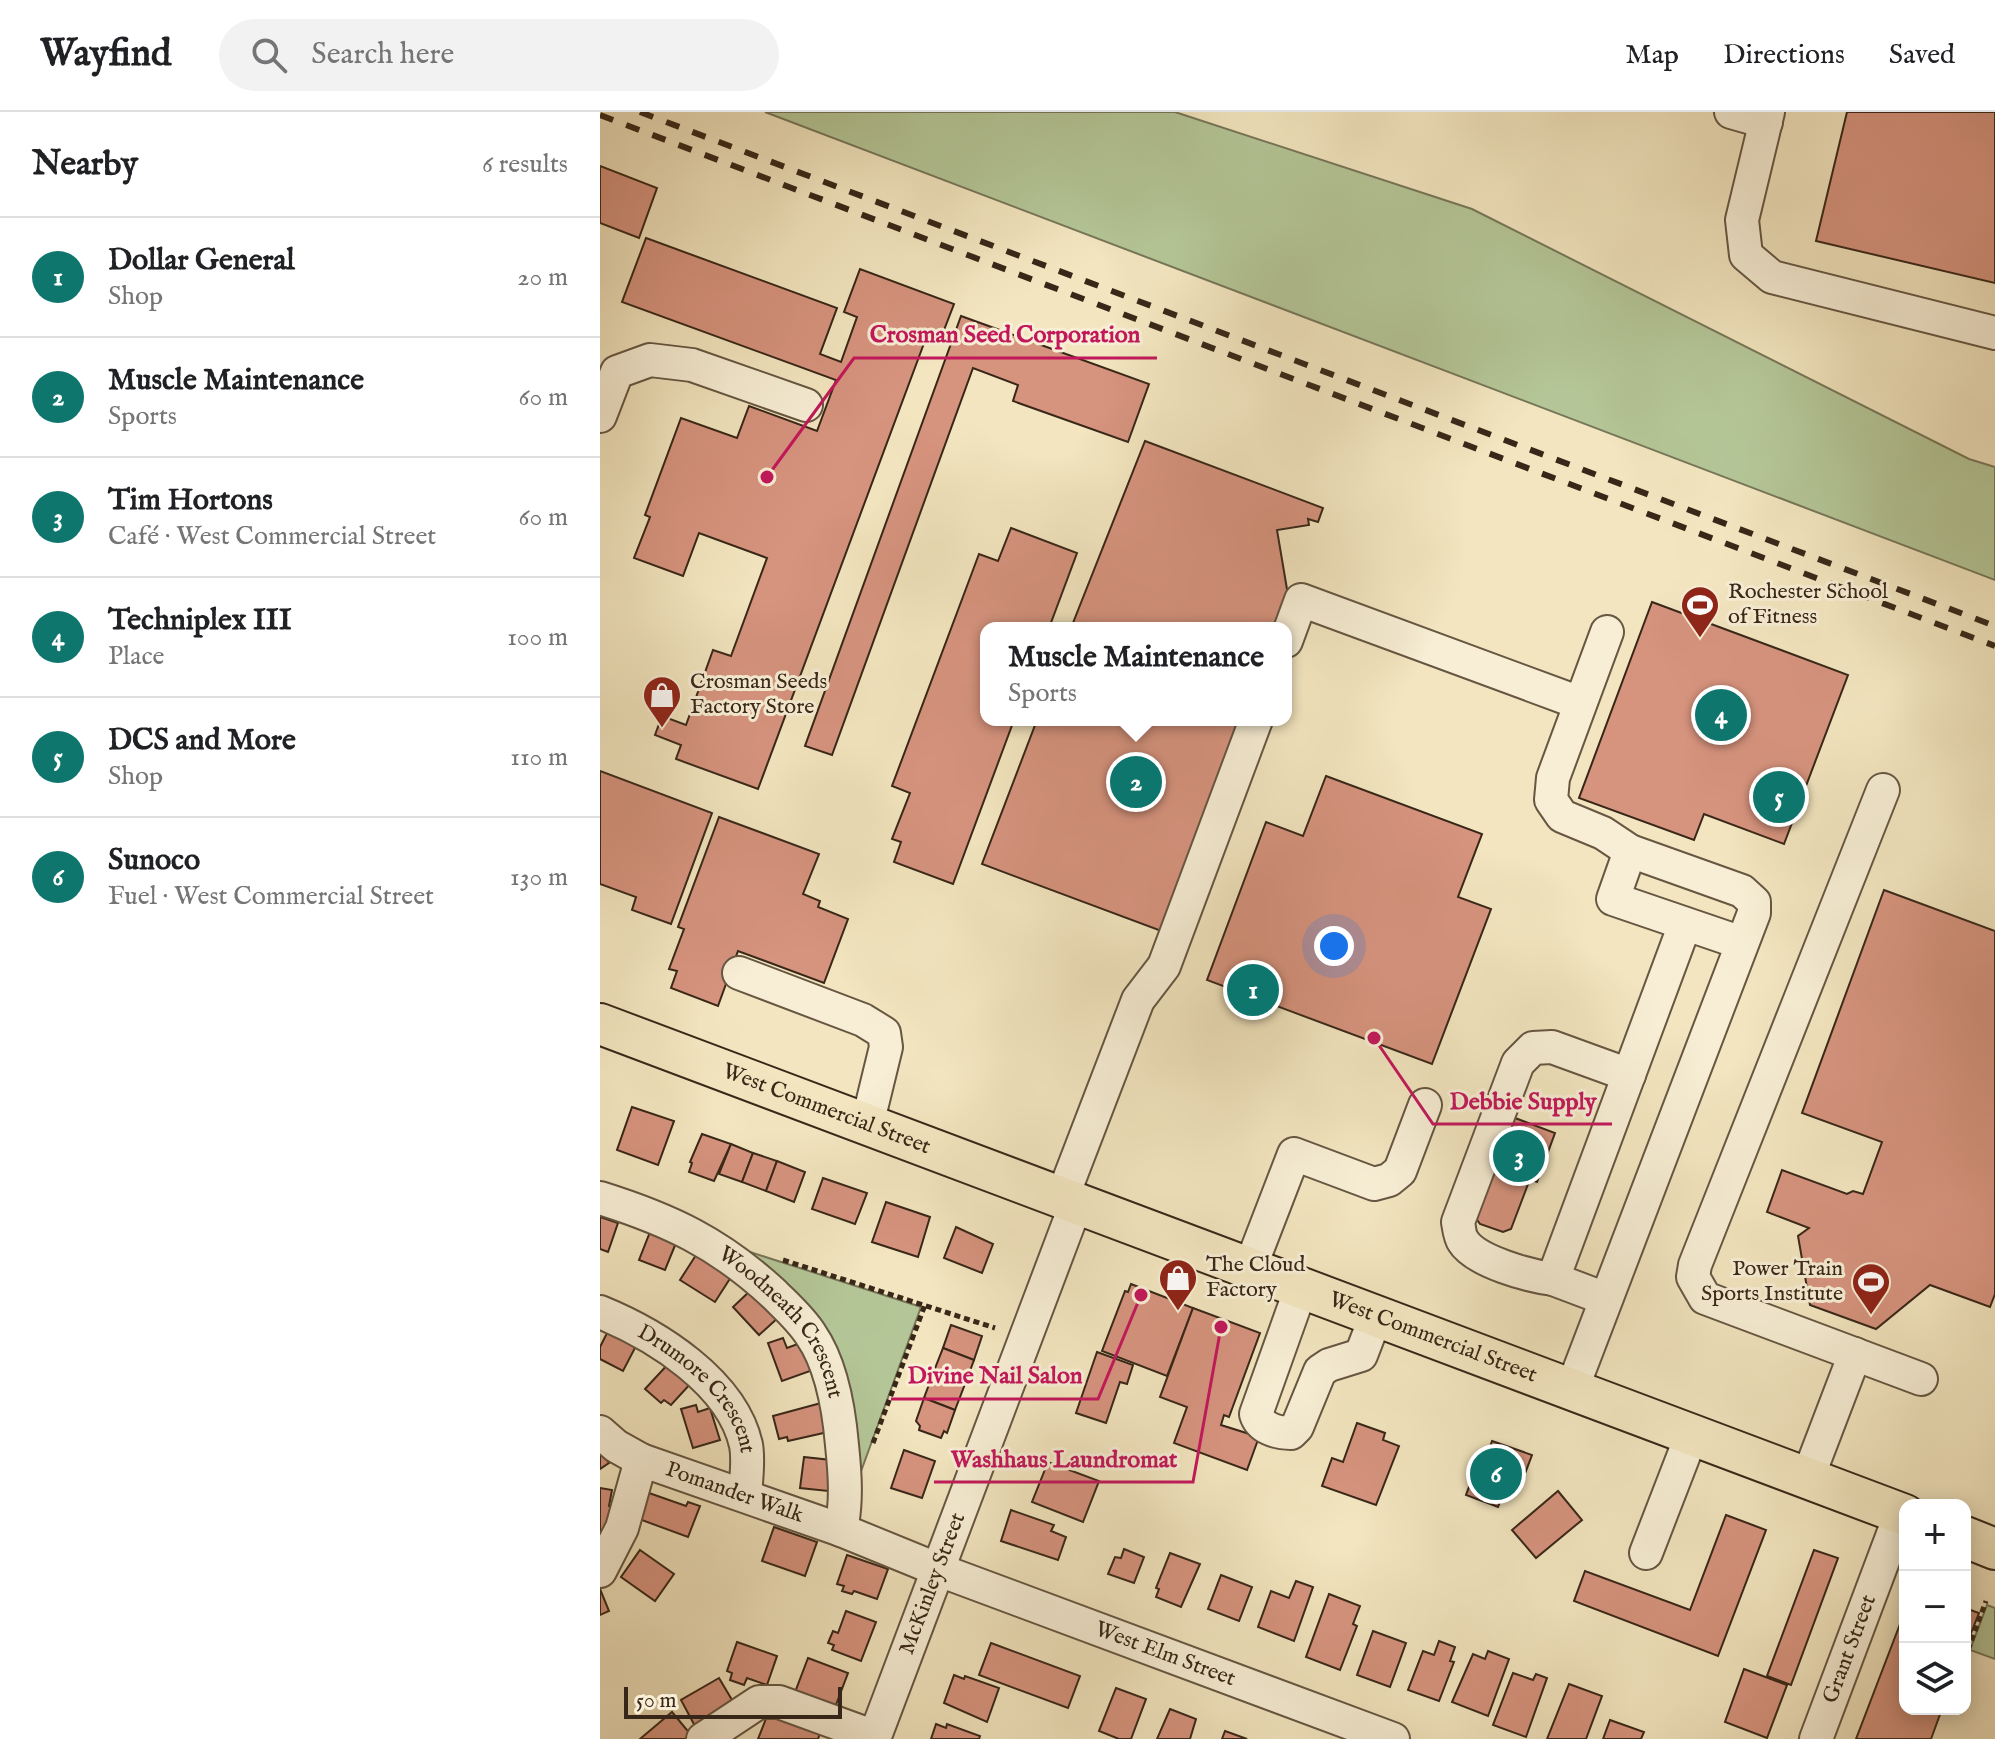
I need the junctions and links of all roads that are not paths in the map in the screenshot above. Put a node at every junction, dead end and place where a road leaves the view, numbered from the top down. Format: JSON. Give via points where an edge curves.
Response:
{"nodes":[{"id":1,"x":1731,"y":112,"type":"edge"},
{"id":2,"x":1767,"y":117,"type":"edge"},
{"id":3,"x":1995,"y":333,"type":"edge"},
{"id":4,"x":806,"y":405,"type":"dead end"},
{"id":5,"x":600,"y":416,"type":"edge"},
{"id":6,"x":1292,"y":625,"type":"edge"},
{"id":7,"x":1607,"y":632,"type":"dead end"},
{"id":8,"x":1580,"y":703,"type":"junction"},
{"id":9,"x":1254,"y":726,"type":"edge"},
{"id":10,"x":1883,"y":790,"type":"dead end"},
{"id":11,"x":1630,"y":851,"type":"junction"},
{"id":12,"x":1685,"y":924,"type":"junction"},
{"id":13,"x":1742,"y":943,"type":"junction"},
{"id":14,"x":739,"y":973,"type":"dead end"},
{"id":15,"x":600,"y":1024,"type":"edge"},
{"id":16,"x":1629,"y":1075,"type":"junction"},
{"id":17,"x":1425,"y":1105,"type":"dead end"},
{"id":18,"x":867,"y":1125,"type":"junction"},
{"id":19,"x":600,"y":1198,"type":"edge"},
{"id":20,"x":1069,"y":1201,"type":"junction"},
{"id":21,"x":1250,"y":1268,"type":"junction"},
{"id":22,"x":1553,"y":1279,"type":"junction"},
{"id":23,"x":1301,"y":1288,"type":"junction"},
{"id":24,"x":1606,"y":1299,"type":"junction"},
{"id":25,"x":600,"y":1312,"type":"edge"},
{"id":26,"x":1376,"y":1316,"type":"junction"},
{"id":27,"x":1855,"y":1354,"type":"junction"},
{"id":28,"x":1921,"y":1379,"type":"dead end"},
{"id":29,"x":1572,"y":1389,"type":"junction"},
{"id":30,"x":600,"y":1432,"type":"edge"},
{"id":31,"x":1692,"y":1434,"type":"junction"},
{"id":32,"x":641,"y":1460,"type":"junction"},
{"id":33,"x":1808,"y":1477,"type":"junction"},
{"id":34,"x":745,"y":1495,"type":"junction"},
{"id":35,"x":1899,"y":1512,"type":"edge"},
{"id":36,"x":1899,"y":1524,"type":"edge"},
{"id":37,"x":841,"y":1530,"type":"junction"},
{"id":38,"x":1971,"y":1539,"type":"edge"},
{"id":39,"x":1995,"y":1549,"type":"edge"},
{"id":40,"x":1646,"y":1553,"type":"dead end"},
{"id":41,"x":939,"y":1570,"type":"junction"},
{"id":42,"x":600,"y":1571,"type":"edge"},
{"id":43,"x":874,"y":1738,"type":"edge"},
{"id":44,"x":703,"y":1739,"type":"edge"},
{"id":45,"x":1393,"y":1739,"type":"edge"},
{"id":46,"x":1816,"y":1739,"type":"edge"}],
"edges":[{"from":1,"to":2,"type":"street"},
{"from":2,"to":3,"type":"street","via":[[1742,220],[1746,255],[1772,277]]},
{"from":4,"to":5,"type":"street","via":[[692,365],[650,360],[617,372]]},
{"from":6,"to":8,"type":"street","via":[[1301,600]]},
{"from":7,"to":8,"type":"street"},
{"from":8,"to":11,"type":"street","via":[[1553,778],[1551,800],[1562,816]]},
{"from":9,"to":20,"type":"street","name":"McKinley Street","via":[[1164,966],[1138,1000]]},
{"from":10,"to":27,"type":"street","via":[[1693,1277],[1705,1298]]},
{"from":11,"to":12,"type":"street","via":[[1613,899]]},
{"from":11,"to":13,"type":"street","via":[[1742,891],[1754,902],[1754,913]]},
{"from":12,"to":13,"type":"street"},
{"from":12,"to":16,"type":"street"},
{"from":13,"to":24,"type":"street"},
{"from":14,"to":18,"type":"street","via":[[884,1033],[886,1047]]},
{"from":15,"to":18,"type":"main road","name":"West Commercial Street"},
{"from":16,"to":22,"type":"street"},
{"from":16,"to":22,"type":"street","via":[[1552,1047],[1533,1048],[1518,1063],[1458,1222],[1462,1241],[1479,1256]]},
{"from":17,"to":21,"type":"street","via":[[1400,1171],[1389,1180],[1374,1184],[1294,1154]]},
{"from":18,"to":20,"type":"main road","name":"West Commercial Street"},
{"from":19,"to":37,"type":"street","name":"Woodneath Crescent","via":[[677,1225],[730,1258],[812,1335],[840,1425],[845,1485]]},
{"from":20,"to":21,"type":"main road","name":"West Commercial Street"},
{"from":20,"to":41,"type":"street","name":"McKinley Street"},
{"from":21,"to":23,"type":"main road","name":"West Commercial Street"},
{"from":22,"to":24,"type":"street"},
{"from":23,"to":26,"type":"main road","name":"West Commercial Street"},
{"from":23,"to":26,"type":"street","via":[[1256,1414],[1264,1426],[1291,1433],[1320,1371],[1361,1355]]},
{"from":24,"to":29,"type":"street"},
{"from":25,"to":34,"type":"street","name":"Drumore Crescent","via":[[676,1355],[725,1398],[746,1449]]},
{"from":26,"to":29,"type":"main road","name":"West Commercial Street"},
{"from":27,"to":28,"type":"street"},
{"from":27,"to":33,"type":"street"},
{"from":29,"to":31,"type":"main road","name":"West Commercial Street"},
{"from":30,"to":32,"type":"street"},
{"from":31,"to":33,"type":"main road","name":"West Commercial Street"},
{"from":31,"to":40,"type":"street"},
{"from":32,"to":34,"type":"street","name":"Pomander Walk"},
{"from":32,"to":42,"type":"street","name":"Pomander Walk","via":[[622,1528]]},
{"from":33,"to":35,"type":"main road","name":"West Commercial Street"},
{"from":34,"to":37,"type":"street","name":"Pomander Walk"},
{"from":36,"to":46,"type":"street","name":"Grant Street"},
{"from":37,"to":41,"type":"street","name":"Pomander Walk"},
{"from":38,"to":39,"type":"main road"},
{"from":41,"to":43,"type":"street","name":"McKinley Street"},
{"from":41,"to":45,"type":"street","name":"West Elm Street"},
{"from":43,"to":44,"type":"street","via":[[779,1702],[759,1702]]}]}
